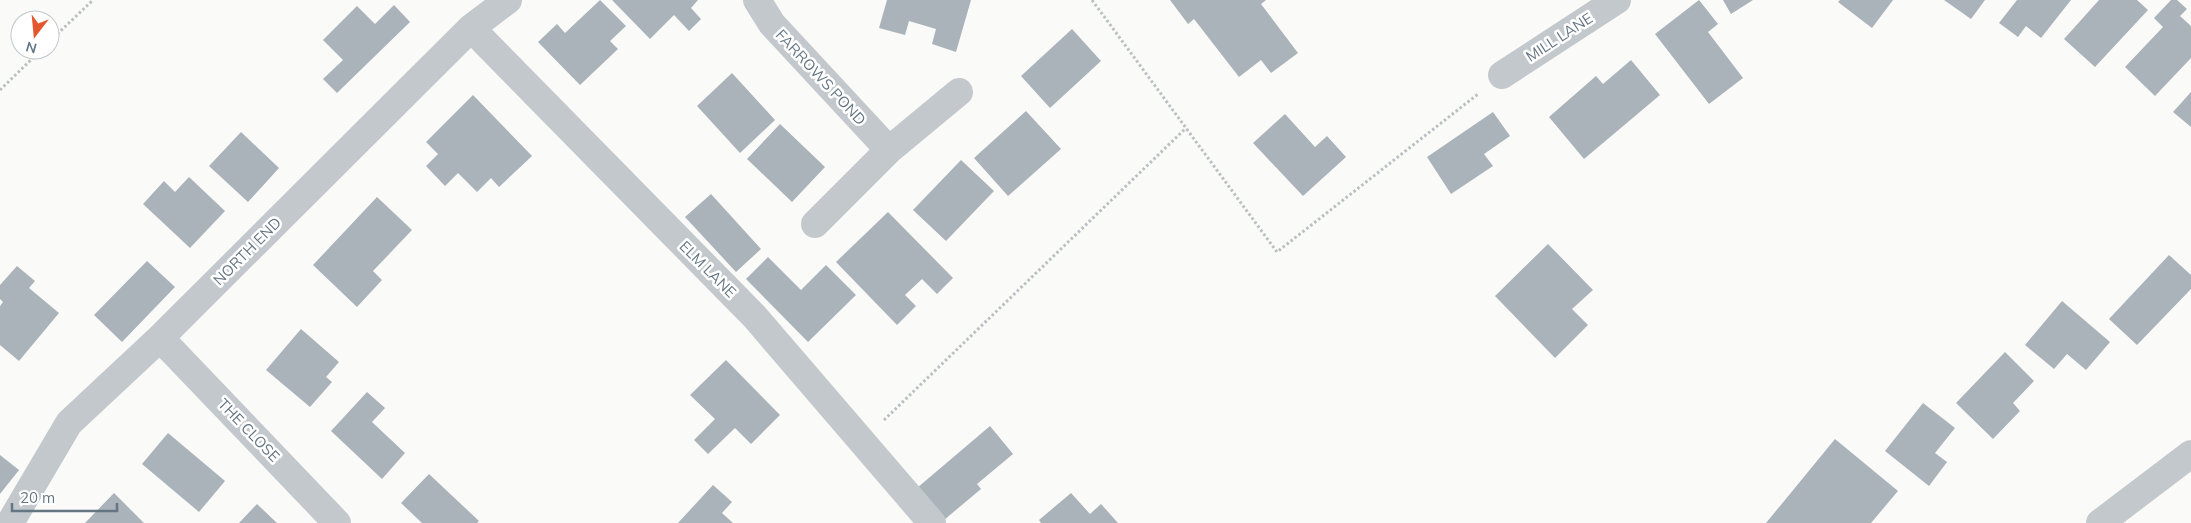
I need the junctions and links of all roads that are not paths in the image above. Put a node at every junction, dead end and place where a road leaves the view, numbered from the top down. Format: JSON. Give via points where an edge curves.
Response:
{"nodes":[{"id":1,"x":508,"y":0,"type":"edge"},
{"id":2,"x":757,"y":0,"type":"edge"},
{"id":3,"x":1617,"y":0,"type":"edge"},
{"id":4,"x":471,"y":28,"type":"junction"},
{"id":5,"x":1502,"y":75,"type":"road end"},
{"id":6,"x":959,"y":92,"type":"dead end"},
{"id":7,"x":889,"y":150,"type":"junction"},
{"id":8,"x":815,"y":224,"type":"dead end"},
{"id":9,"x":160,"y":338,"type":"junction"},
{"id":10,"x":2191,"y":454,"type":"edge"},
{"id":11,"x":10,"y":523,"type":"edge"},
{"id":12,"x":337,"y":523,"type":"edge"},
{"id":13,"x":932,"y":523,"type":"edge"},
{"id":14,"x":2100,"y":523,"type":"edge"}],
"edges":[{"from":1,"to":4,"type":"street","name":"NORTH END"},
{"from":2,"to":7,"type":"street","name":"FARROWS POND","via":[[772,24]]},
{"from":3,"to":5,"type":"street","name":"MILL LANE"},
{"from":4,"to":9,"type":"street","name":"NORTH END"},
{"from":4,"to":13,"type":"street","name":"ELM LANE","via":[[755,317]]},
{"from":6,"to":7,"type":"street"},
{"from":7,"to":8,"type":"street"},
{"from":9,"to":11,"type":"street","name":"NORTH END","via":[[69,423]]},
{"from":9,"to":12,"type":"street","name":"THE CLOSE"},
{"from":10,"to":14,"type":"street"}]}
